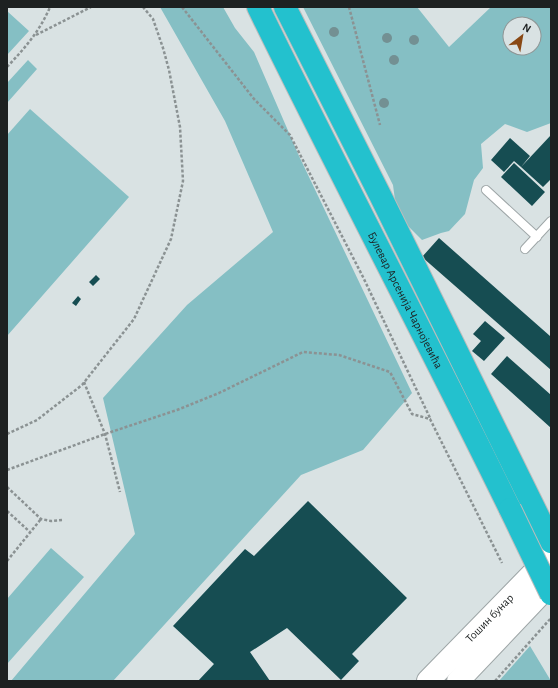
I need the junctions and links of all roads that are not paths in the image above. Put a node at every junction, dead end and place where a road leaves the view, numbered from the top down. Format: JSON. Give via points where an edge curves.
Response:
{"nodes":[{"id":1,"x":258,"y":7,"type":"edge"},
{"id":2,"x":285,"y":7,"type":"edge"},
{"id":3,"x":486,"y":190,"type":"dead end"},
{"id":4,"x":551,"y":221,"type":"edge"},
{"id":5,"x":537,"y":236,"type":"junction"},
{"id":6,"x":525,"y":249,"type":"dead end"},
{"id":7,"x":551,"y":542,"type":"edge"},
{"id":8,"x":551,"y":555,"type":"edge"},
{"id":9,"x":551,"y":584,"type":"edge"},
{"id":10,"x":551,"y":594,"type":"edge"},
{"id":11,"x":428,"y":681,"type":"edge"},
{"id":12,"x":458,"y":681,"type":"edge"}],
"edges":[{"from":1,"to":10,"type":"highway","name":"Булевар Арсенија Чарнојевића","bridge":true,"via":[[451,388]]},
{"from":2,"to":7,"type":"highway","name":"Булевар Арсенија Чарнојевића"},
{"from":3,"to":5,"type":"lane"},
{"from":4,"to":5,"type":"lane"},
{"from":5,"to":6,"type":"lane"},
{"from":8,"to":11,"type":"main road","name":"Тошин бунар"},
{"from":9,"to":12,"type":"main road","name":"Тошин бунар"}]}
